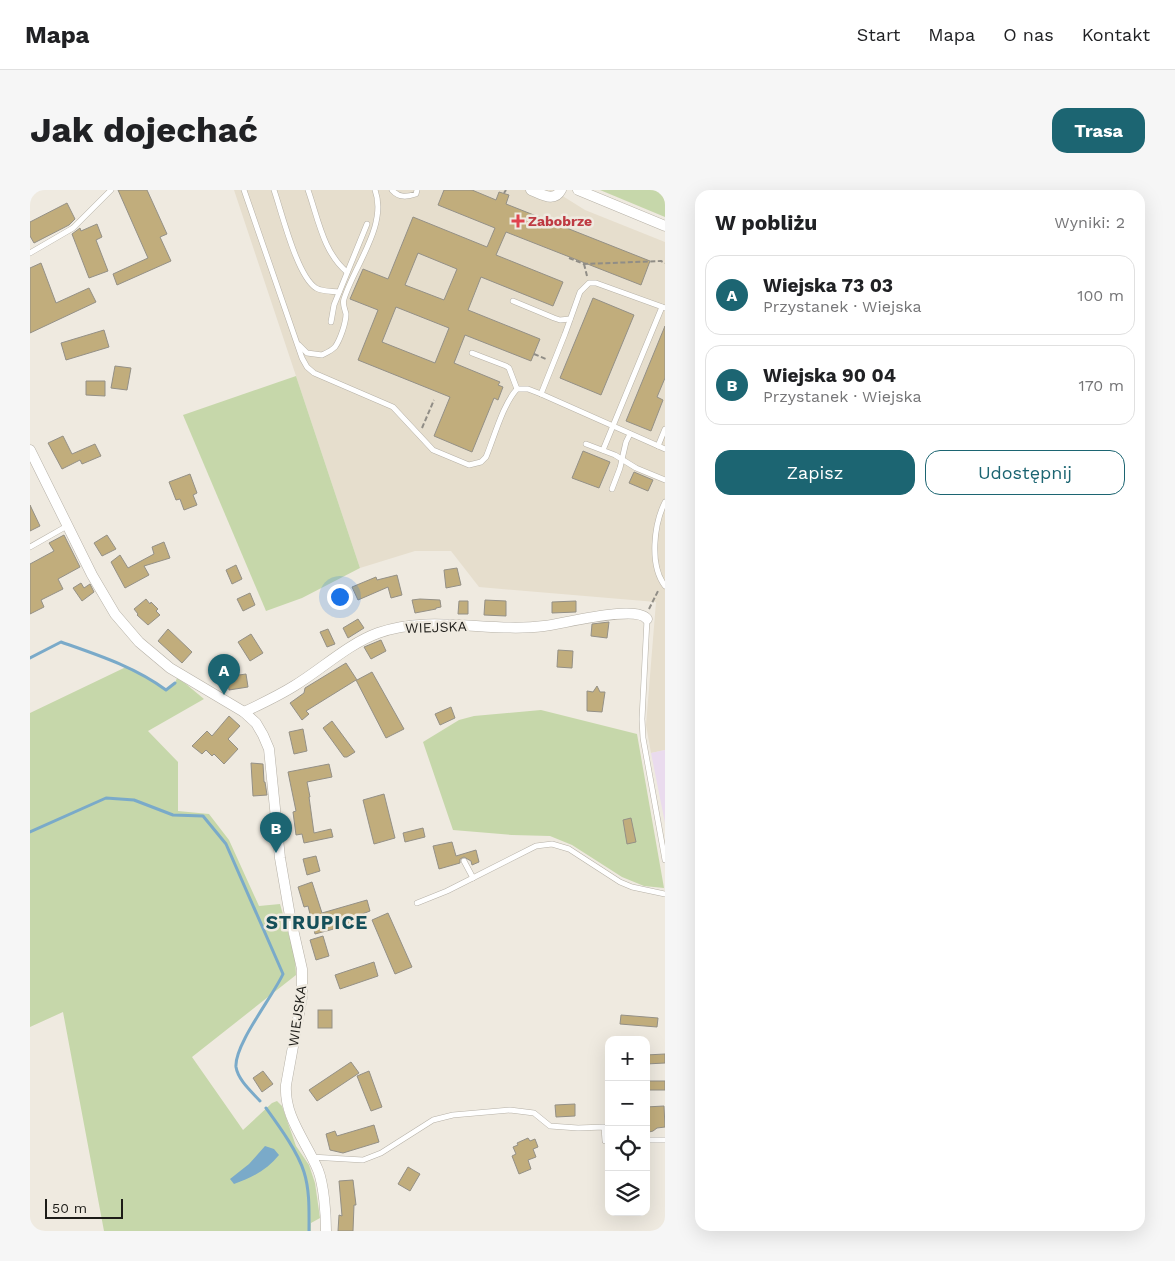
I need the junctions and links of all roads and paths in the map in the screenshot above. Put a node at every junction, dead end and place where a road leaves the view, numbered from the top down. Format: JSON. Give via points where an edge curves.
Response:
{"nodes":[{"id":1,"x":111,"y":190,"type":"edge"},
{"id":2,"x":244,"y":190,"type":"edge"},
{"id":3,"x":274,"y":190,"type":"edge"},
{"id":4,"x":308,"y":190,"type":"edge"},
{"id":5,"x":375,"y":190,"type":"edge"},
{"id":6,"x":392,"y":190,"type":"edge"},
{"id":7,"x":417,"y":190,"type":"edge"},
{"id":8,"x":506,"y":190,"type":"edge"},
{"id":9,"x":531,"y":190,"type":"edge"},
{"id":10,"x":561,"y":190,"type":"edge"},
{"id":11,"x":578,"y":190,"type":"edge"},
{"id":12,"x":504,"y":193,"type":"dead end"},
{"id":13,"x":367,"y":224,"type":"dead end"},
{"id":14,"x":665,"y":226,"type":"edge"},
{"id":15,"x":30,"y":253,"type":"edge"},
{"id":16,"x":568,"y":258,"type":"dead end"},
{"id":17,"x":665,"y":263,"type":"edge"},
{"id":18,"x":584,"y":264,"type":"junction"},
{"id":19,"x":347,"y":272,"type":"junction"},
{"id":20,"x":589,"y":283,"type":"junction"},
{"id":21,"x":339,"y":292,"type":"junction"},
{"id":22,"x":513,"y":301,"type":"dead end"},
{"id":23,"x":664,"y":307,"type":"edge"},
{"id":24,"x":570,"y":319,"type":"junction"},
{"id":25,"x":331,"y":322,"type":"dead end"},
{"id":26,"x":297,"y":343,"type":"junction"},
{"id":27,"x":472,"y":353,"type":"dead end"},
{"id":28,"x":517,"y":388,"type":"junction"},
{"id":29,"x":541,"y":394,"type":"junction"},
{"id":30,"x":434,"y":400,"type":"dead end"},
{"id":31,"x":613,"y":426,"type":"junction"},
{"id":32,"x":665,"y":429,"type":"edge"},
{"id":33,"x":417,"y":434,"type":"junction"},
{"id":34,"x":630,"y":434,"type":"junction"},
{"id":35,"x":586,"y":444,"type":"dead end"},
{"id":36,"x":658,"y":446,"type":"junction"},
{"id":37,"x":665,"y":449,"type":"edge"},
{"id":38,"x":30,"y":450,"type":"edge"},
{"id":39,"x":604,"y":450,"type":"junction"},
{"id":40,"x":623,"y":460,"type":"junction"},
{"id":41,"x":665,"y":480,"type":"edge"},
{"id":42,"x":612,"y":488,"type":"dead end"},
{"id":43,"x":665,"y":502,"type":"edge"},
{"id":44,"x":67,"y":526,"type":"junction"},
{"id":45,"x":30,"y":547,"type":"edge"},
{"id":46,"x":663,"y":584,"type":"edge"},
{"id":47,"x":646,"y":617,"type":"junction"},
{"id":48,"x":244,"y":712,"type":"junction"},
{"id":49,"x":665,"y":860,"type":"edge"},
{"id":50,"x":464,"y":861,"type":"dead end"},
{"id":51,"x":473,"y":878,"type":"junction"},
{"id":52,"x":665,"y":894,"type":"edge"},
{"id":53,"x":417,"y":903,"type":"dead end"},
{"id":54,"x":650,"y":1140,"type":"edge"},
{"id":55,"x":665,"y":1140,"type":"edge"},
{"id":56,"x":605,"y":1141,"type":"edge"},
{"id":57,"x":311,"y":1157,"type":"junction"},
{"id":58,"x":326,"y":1231,"type":"edge"}],
"edges":[{"from":1,"to":15,"type":"lane","via":[[72,228]]},
{"from":2,"to":26,"type":"lane"},
{"from":3,"to":21,"type":"lane","via":[[308,280],[322,291]]},
{"from":4,"to":19,"type":"lane","via":[[328,249]]},
{"from":5,"to":26,"type":"lane","via":[[378,217],[343,302],[346,316],[340,337],[334,348],[322,355],[307,353]]},
{"from":6,"to":7,"type":"lane","via":[[403,197],[416,194]]},
{"from":8,"to":12,"type":"path"},
{"from":9,"to":10,"type":"street","via":[[552,198]]},
{"from":11,"to":14,"type":"street"},
{"from":13,"to":19,"type":"lane"},
{"from":16,"to":18,"type":"path"},
{"from":17,"to":18,"type":"path"},
{"from":18,"to":20,"type":"path"},
{"from":19,"to":21,"type":"lane"},
{"from":20,"to":23,"type":"lane"},
{"from":20,"to":24,"type":"lane","via":[[580,292]]},
{"from":21,"to":25,"type":"lane"},
{"from":22,"to":24,"type":"lane","via":[[554,318]]},
{"from":23,"to":31,"type":"lane"},
{"from":24,"to":29,"type":"lane"},
{"from":26,"to":33,"type":"lane","via":[[307,367],[314,373],[393,406]]},
{"from":27,"to":28,"type":"lane","via":[[509,368]]},
{"from":28,"to":29,"type":"lane"},
{"from":28,"to":33,"type":"lane","via":[[486,457],[476,465],[433,450]]},
{"from":29,"to":31,"type":"lane"},
{"from":30,"to":33,"type":"path"},
{"from":31,"to":34,"type":"lane"},
{"from":31,"to":39,"type":"lane"},
{"from":32,"to":36,"type":"lane"},
{"from":34,"to":36,"type":"lane"},
{"from":34,"to":40,"type":"lane"},
{"from":35,"to":39,"type":"lane"},
{"from":36,"to":37,"type":"lane"},
{"from":38,"to":44,"type":"street","name":"WIEJSKA"},
{"from":39,"to":40,"type":"lane"},
{"from":40,"to":41,"type":"lane"},
{"from":40,"to":42,"type":"lane"},
{"from":43,"to":46,"type":"lane","via":[[658,521],[656,541],[656,569]]},
{"from":44,"to":45,"type":"lane"},
{"from":44,"to":48,"type":"street","name":"WIEJSKA","via":[[115,614],[139,642],[170,668]]},
{"from":46,"to":47,"type":"path"},
{"from":47,"to":48,"type":"street","name":"WIEJSKA","via":[[594,616],[536,627],[433,625],[391,629],[363,641],[293,686]]},
{"from":47,"to":49,"type":"lane","via":[[642,728]]},
{"from":48,"to":57,"type":"street","name":"WIEJSKA","via":[[256,723],[269,749],[280,858],[302,969],[302,997],[285,1098]]},
{"from":50,"to":51,"type":"lane"},
{"from":51,"to":52,"type":"lane","via":[[536,846],[552,844],[580,855],[620,882]]},
{"from":51,"to":53,"type":"lane"},
{"from":54,"to":55,"type":"lane"},
{"from":56,"to":57,"type":"lane","via":[[604,1127],[550,1126],[534,1113],[510,1110],[434,1120],[363,1160]]},
{"from":57,"to":58,"type":"street","name":"WIEJSKA","via":[[318,1172]]}]}
